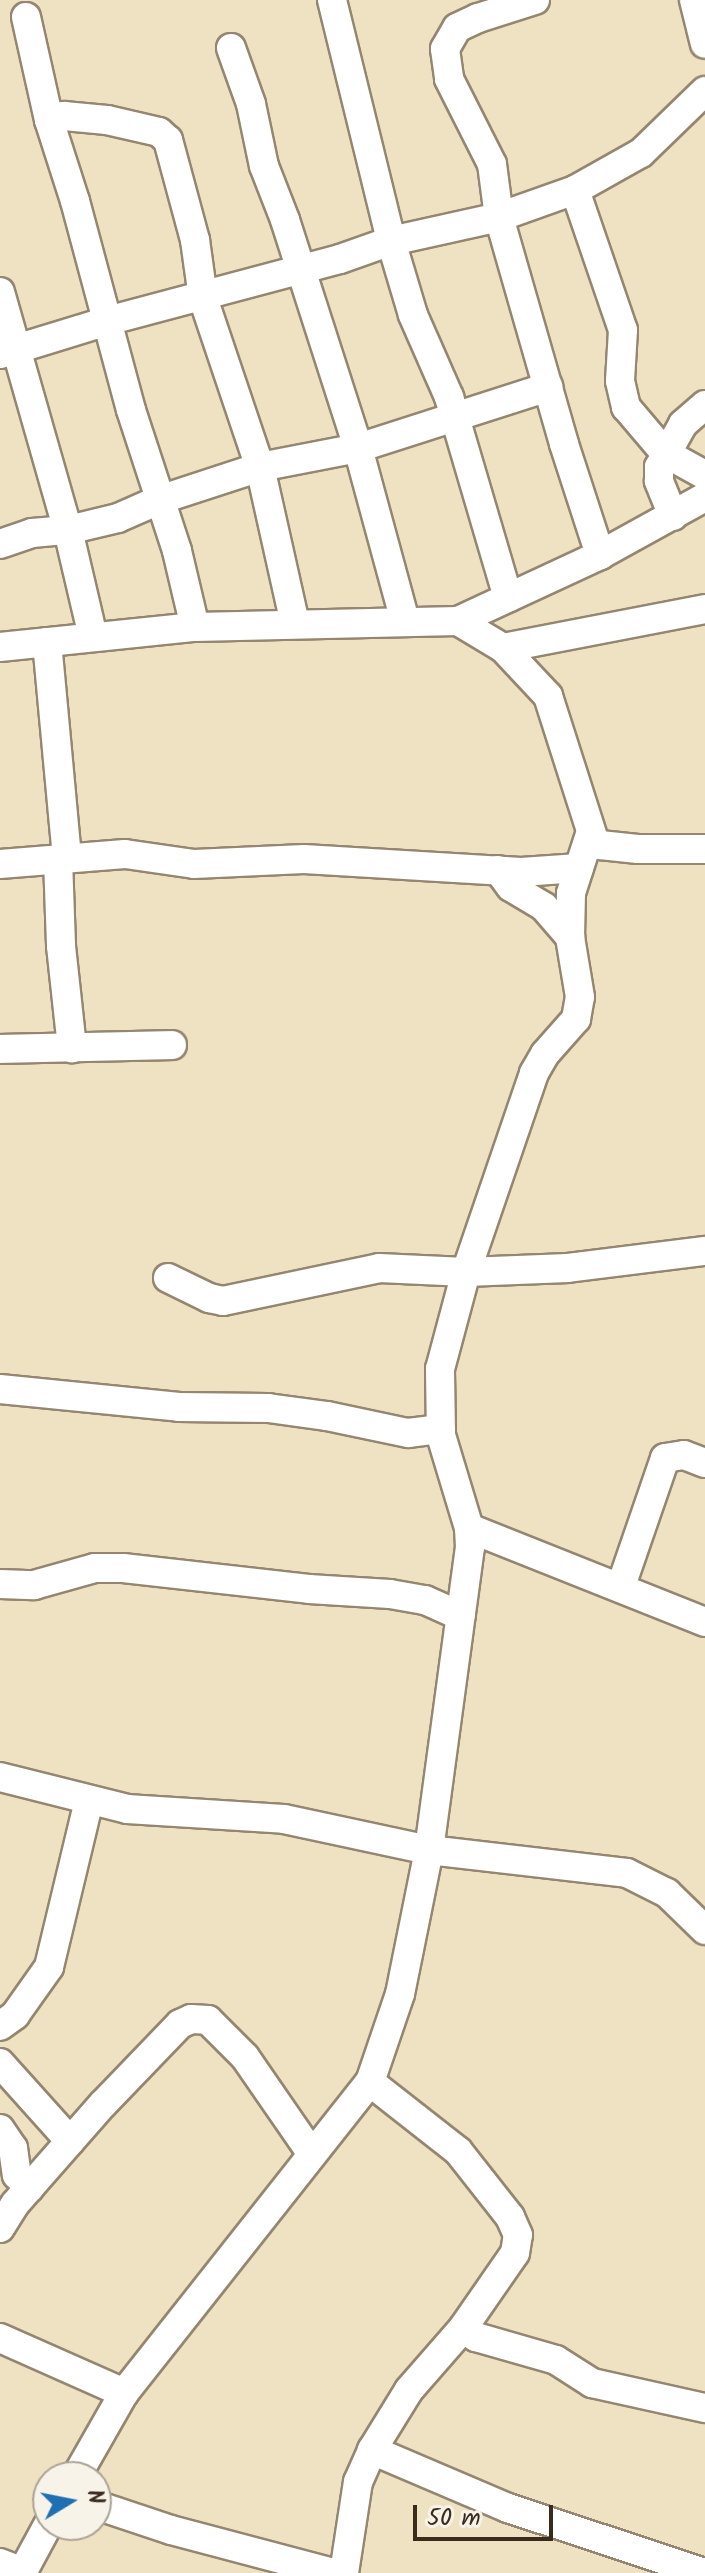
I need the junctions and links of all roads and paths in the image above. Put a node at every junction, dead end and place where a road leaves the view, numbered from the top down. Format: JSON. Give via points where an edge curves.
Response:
{"nodes":[{"id":1,"x":332,"y":0,"type":"edge"},
{"id":2,"x":535,"y":0,"type":"edge"},
{"id":3,"x":694,"y":0,"type":"edge"},
{"id":4,"x":26,"y":17,"type":"dead end"},
{"id":5,"x":705,"y":44,"type":"edge"},
{"id":6,"x":231,"y":48,"type":"dead end"},
{"id":7,"x":705,"y":91,"type":"edge"},
{"id":8,"x":49,"y":120,"type":"junction"},
{"id":9,"x":575,"y":190,"type":"junction"},
{"id":10,"x":499,"y":217,"type":"junction"},
{"id":11,"x":391,"y":241,"type":"junction"},
{"id":12,"x":300,"y":270,"type":"junction"},
{"id":13,"x":0,"y":292,"type":"edge"},
{"id":14,"x":203,"y":298,"type":"junction"},
{"id":15,"x":107,"y":321,"type":"junction"},
{"id":16,"x":9,"y":352,"type":"edge"},
{"id":17,"x":548,"y":387,"type":"junction"},
{"id":18,"x":705,"y":405,"type":"edge"},
{"id":19,"x":453,"y":417,"type":"junction"},
{"id":20,"x":358,"y":448,"type":"junction"},
{"id":21,"x":665,"y":453,"type":"junction"},
{"id":22,"x":260,"y":467,"type":"junction"},
{"id":23,"x":705,"y":475,"type":"edge"},
{"id":24,"x":705,"y":497,"type":"edge"},
{"id":25,"x":159,"y":500,"type":"junction"},
{"id":26,"x":673,"y":516,"type":"junction"},
{"id":27,"x":68,"y":530,"type":"junction"},
{"id":28,"x":0,"y":544,"type":"edge"},
{"id":29,"x":600,"y":555,"type":"junction"},
{"id":30,"x":508,"y":597,"type":"junction"},
{"id":31,"x":705,"y":609,"type":"edge"},
{"id":32,"x":405,"y":621,"type":"junction"},
{"id":33,"x":458,"y":621,"type":"junction"},
{"id":34,"x":295,"y":624,"type":"junction"},
{"id":35,"x":195,"y":627,"type":"junction"},
{"id":36,"x":93,"y":637,"type":"junction"},
{"id":37,"x":47,"y":642,"type":"junction"},
{"id":38,"x":0,"y":647,"type":"edge"},
{"id":39,"x":503,"y":648,"type":"junction"},
{"id":40,"x":590,"y":834,"type":"junction"},
{"id":41,"x":705,"y":849,"type":"edge"},
{"id":42,"x":62,"y":859,"type":"junction"},
{"id":43,"x":0,"y":864,"type":"edge"},
{"id":44,"x":579,"y":868,"type":"junction"},
{"id":45,"x":498,"y":870,"type":"junction"},
{"id":46,"x":570,"y":937,"type":"junction"},
{"id":47,"x":172,"y":1045,"type":"dead end"},
{"id":48,"x":72,"y":1048,"type":"junction"},
{"id":49,"x":0,"y":1049,"type":"edge"},
{"id":50,"x":705,"y":1251,"type":"edge"},
{"id":51,"x":466,"y":1272,"type":"junction"},
{"id":52,"x":168,"y":1278,"type":"dead end"},
{"id":53,"x":0,"y":1389,"type":"edge"},
{"id":54,"x":441,"y":1429,"type":"junction"},
{"id":55,"x":705,"y":1463,"type":"edge"},
{"id":56,"x":469,"y":1528,"type":"junction"},
{"id":57,"x":0,"y":1584,"type":"edge"},
{"id":58,"x":621,"y":1586,"type":"junction"},
{"id":59,"x":461,"y":1616,"type":"junction"},
{"id":60,"x":705,"y":1622,"type":"edge"},
{"id":61,"x":0,"y":1777,"type":"edge"},
{"id":62,"x":89,"y":1800,"type":"junction"},
{"id":63,"x":429,"y":1850,"type":"junction"},
{"id":64,"x":704,"y":1926,"type":"edge"},
{"id":65,"x":0,"y":2026,"type":"edge"},
{"id":66,"x":0,"y":2063,"type":"edge"},
{"id":67,"x":370,"y":2082,"type":"junction"},
{"id":68,"x":0,"y":2129,"type":"edge"},
{"id":69,"x":70,"y":2141,"type":"junction"},
{"id":70,"x":312,"y":2154,"type":"junction"},
{"id":71,"x":30,"y":2188,"type":"junction"},
{"id":72,"x":0,"y":2228,"type":"edge"},
{"id":73,"x":463,"y":2328,"type":"junction"},
{"id":74,"x":0,"y":2338,"type":"edge"},
{"id":75,"x":124,"y":2393,"type":"junction"},
{"id":76,"x":705,"y":2408,"type":"edge"},
{"id":77,"x":372,"y":2450,"type":"junction"},
{"id":78,"x":85,"y":2461,"type":"edge"},
{"id":79,"x":112,"y":2510,"type":"edge"},
{"id":80,"x":36,"y":2541,"type":"edge"},
{"id":81,"x":15,"y":2569,"type":"edge"},
{"id":82,"x":334,"y":2573,"type":"edge"},
{"id":83,"x":344,"y":2573,"type":"edge"},
{"id":84,"x":705,"y":2573,"type":"edge"}],
"edges":[{"from":1,"to":11,"type":"street"},
{"from":2,"to":10,"type":"street","via":[[457,28],[445,49],[449,79],[492,164]]},
{"from":3,"to":5,"type":"street"},
{"from":4,"to":8,"type":"street"},
{"from":6,"to":12,"type":"street"},
{"from":7,"to":9,"type":"street","via":[[641,153]]},
{"from":8,"to":14,"type":"street","via":[[107,120],[164,135],[195,240]]},
{"from":8,"to":15,"type":"street"},
{"from":9,"to":10,"type":"street"},
{"from":9,"to":21,"type":"street","via":[[623,330],[620,381],[626,407]]},
{"from":10,"to":11,"type":"street"},
{"from":10,"to":17,"type":"street"},
{"from":11,"to":12,"type":"street"},
{"from":11,"to":19,"type":"street"},
{"from":12,"to":14,"type":"street"},
{"from":12,"to":20,"type":"street"},
{"from":13,"to":16,"type":"street"},
{"from":14,"to":15,"type":"street"},
{"from":14,"to":22,"type":"street"},
{"from":15,"to":16,"type":"street"},
{"from":15,"to":25,"type":"street"},
{"from":16,"to":27,"type":"street"},
{"from":17,"to":19,"type":"street"},
{"from":17,"to":29,"type":"street"},
{"from":18,"to":21,"type":"street","via":[[683,424]]},
{"from":19,"to":20,"type":"street"},
{"from":19,"to":30,"type":"street"},
{"from":20,"to":22,"type":"street"},
{"from":20,"to":32,"type":"street"},
{"from":21,"to":23,"type":"street"},
{"from":21,"to":26,"type":"street","via":[[659,481]]},
{"from":22,"to":25,"type":"street"},
{"from":22,"to":34,"type":"street"},
{"from":24,"to":26,"type":"street"},
{"from":25,"to":27,"type":"street","via":[[118,518]]},
{"from":25,"to":35,"type":"street"},
{"from":26,"to":29,"type":"street"},
{"from":27,"to":28,"type":"street","via":[[32,533]]},
{"from":27,"to":36,"type":"street"},
{"from":29,"to":30,"type":"street"},
{"from":30,"to":33,"type":"street"},
{"from":31,"to":39,"type":"street"},
{"from":32,"to":33,"type":"street"},
{"from":32,"to":34,"type":"street"},
{"from":33,"to":39,"type":"street"},
{"from":34,"to":35,"type":"street"},
{"from":35,"to":36,"type":"street"},
{"from":36,"to":37,"type":"street"},
{"from":37,"to":38,"type":"street"},
{"from":37,"to":42,"type":"street"},
{"from":39,"to":40,"type":"street","via":[[548,696]]},
{"from":40,"to":41,"type":"street","via":[[600,845]]},
{"from":40,"to":44,"type":"street"},
{"from":42,"to":43,"type":"street"},
{"from":42,"to":45,"type":"street","via":[[125,854],[194,864],[304,859]]},
{"from":42,"to":48,"type":"street","via":[[61,946]]},
{"from":44,"to":45,"type":"street"},
{"from":44,"to":46,"type":"street","via":[[571,893]]},
{"from":45,"to":46,"type":"street","via":[[511,887],[544,907]]},
{"from":46,"to":51,"type":"street","via":[[580,997],[576,1019],[534,1073]]},
{"from":47,"to":48,"type":"street"},
{"from":48,"to":49,"type":"street"},
{"from":50,"to":51,"type":"street","via":[[568,1268]]},
{"from":51,"to":52,"type":"street","via":[[379,1268],[223,1301]]},
{"from":51,"to":54,"type":"street","via":[[440,1369]]},
{"from":53,"to":54,"type":"street","via":[[179,1407],[268,1408],[408,1433]]},
{"from":54,"to":56,"type":"street"},
{"from":55,"to":58,"type":"street","via":[[684,1455],[665,1458]]},
{"from":56,"to":58,"type":"street"},
{"from":56,"to":59,"type":"street"},
{"from":57,"to":59,"type":"street","via":[[34,1585],[95,1568],[123,1568],[390,1594],[425,1600]]},
{"from":58,"to":60,"type":"street"},
{"from":59,"to":63,"type":"street"},
{"from":61,"to":62,"type":"street"},
{"from":62,"to":63,"type":"street","via":[[127,1809],[284,1819]]},
{"from":62,"to":65,"type":"street","via":[[49,1967],[15,2015]]},
{"from":63,"to":64,"type":"street","via":[[627,1873],[667,1893]]},
{"from":63,"to":67,"type":"street","via":[[400,1994]]},
{"from":66,"to":69,"type":"street"},
{"from":67,"to":70,"type":"street"},
{"from":67,"to":73,"type":"street","via":[[458,2151],[518,2235],[515,2253]]},
{"from":68,"to":71,"type":"street","via":[[13,2148],[17,2175]]},
{"from":69,"to":70,"type":"street","via":[[180,2024],[201,2018],[245,2057]]},
{"from":69,"to":71,"type":"street"},
{"from":70,"to":75,"type":"street"},
{"from":71,"to":72,"type":"street"},
{"from":73,"to":76,"type":"street","via":[[476,2337],[556,2360],[592,2383]]},
{"from":73,"to":77,"type":"street","via":[[409,2390]]},
{"from":74,"to":75,"type":"street"},
{"from":75,"to":78,"type":"street"},
{"from":77,"to":83,"type":"street","via":[[358,2482]]},
{"from":77,"to":84,"type":"street","via":[[508,2508]]},
{"from":79,"to":82,"type":"street"},
{"from":80,"to":81,"type":"street"}]}
